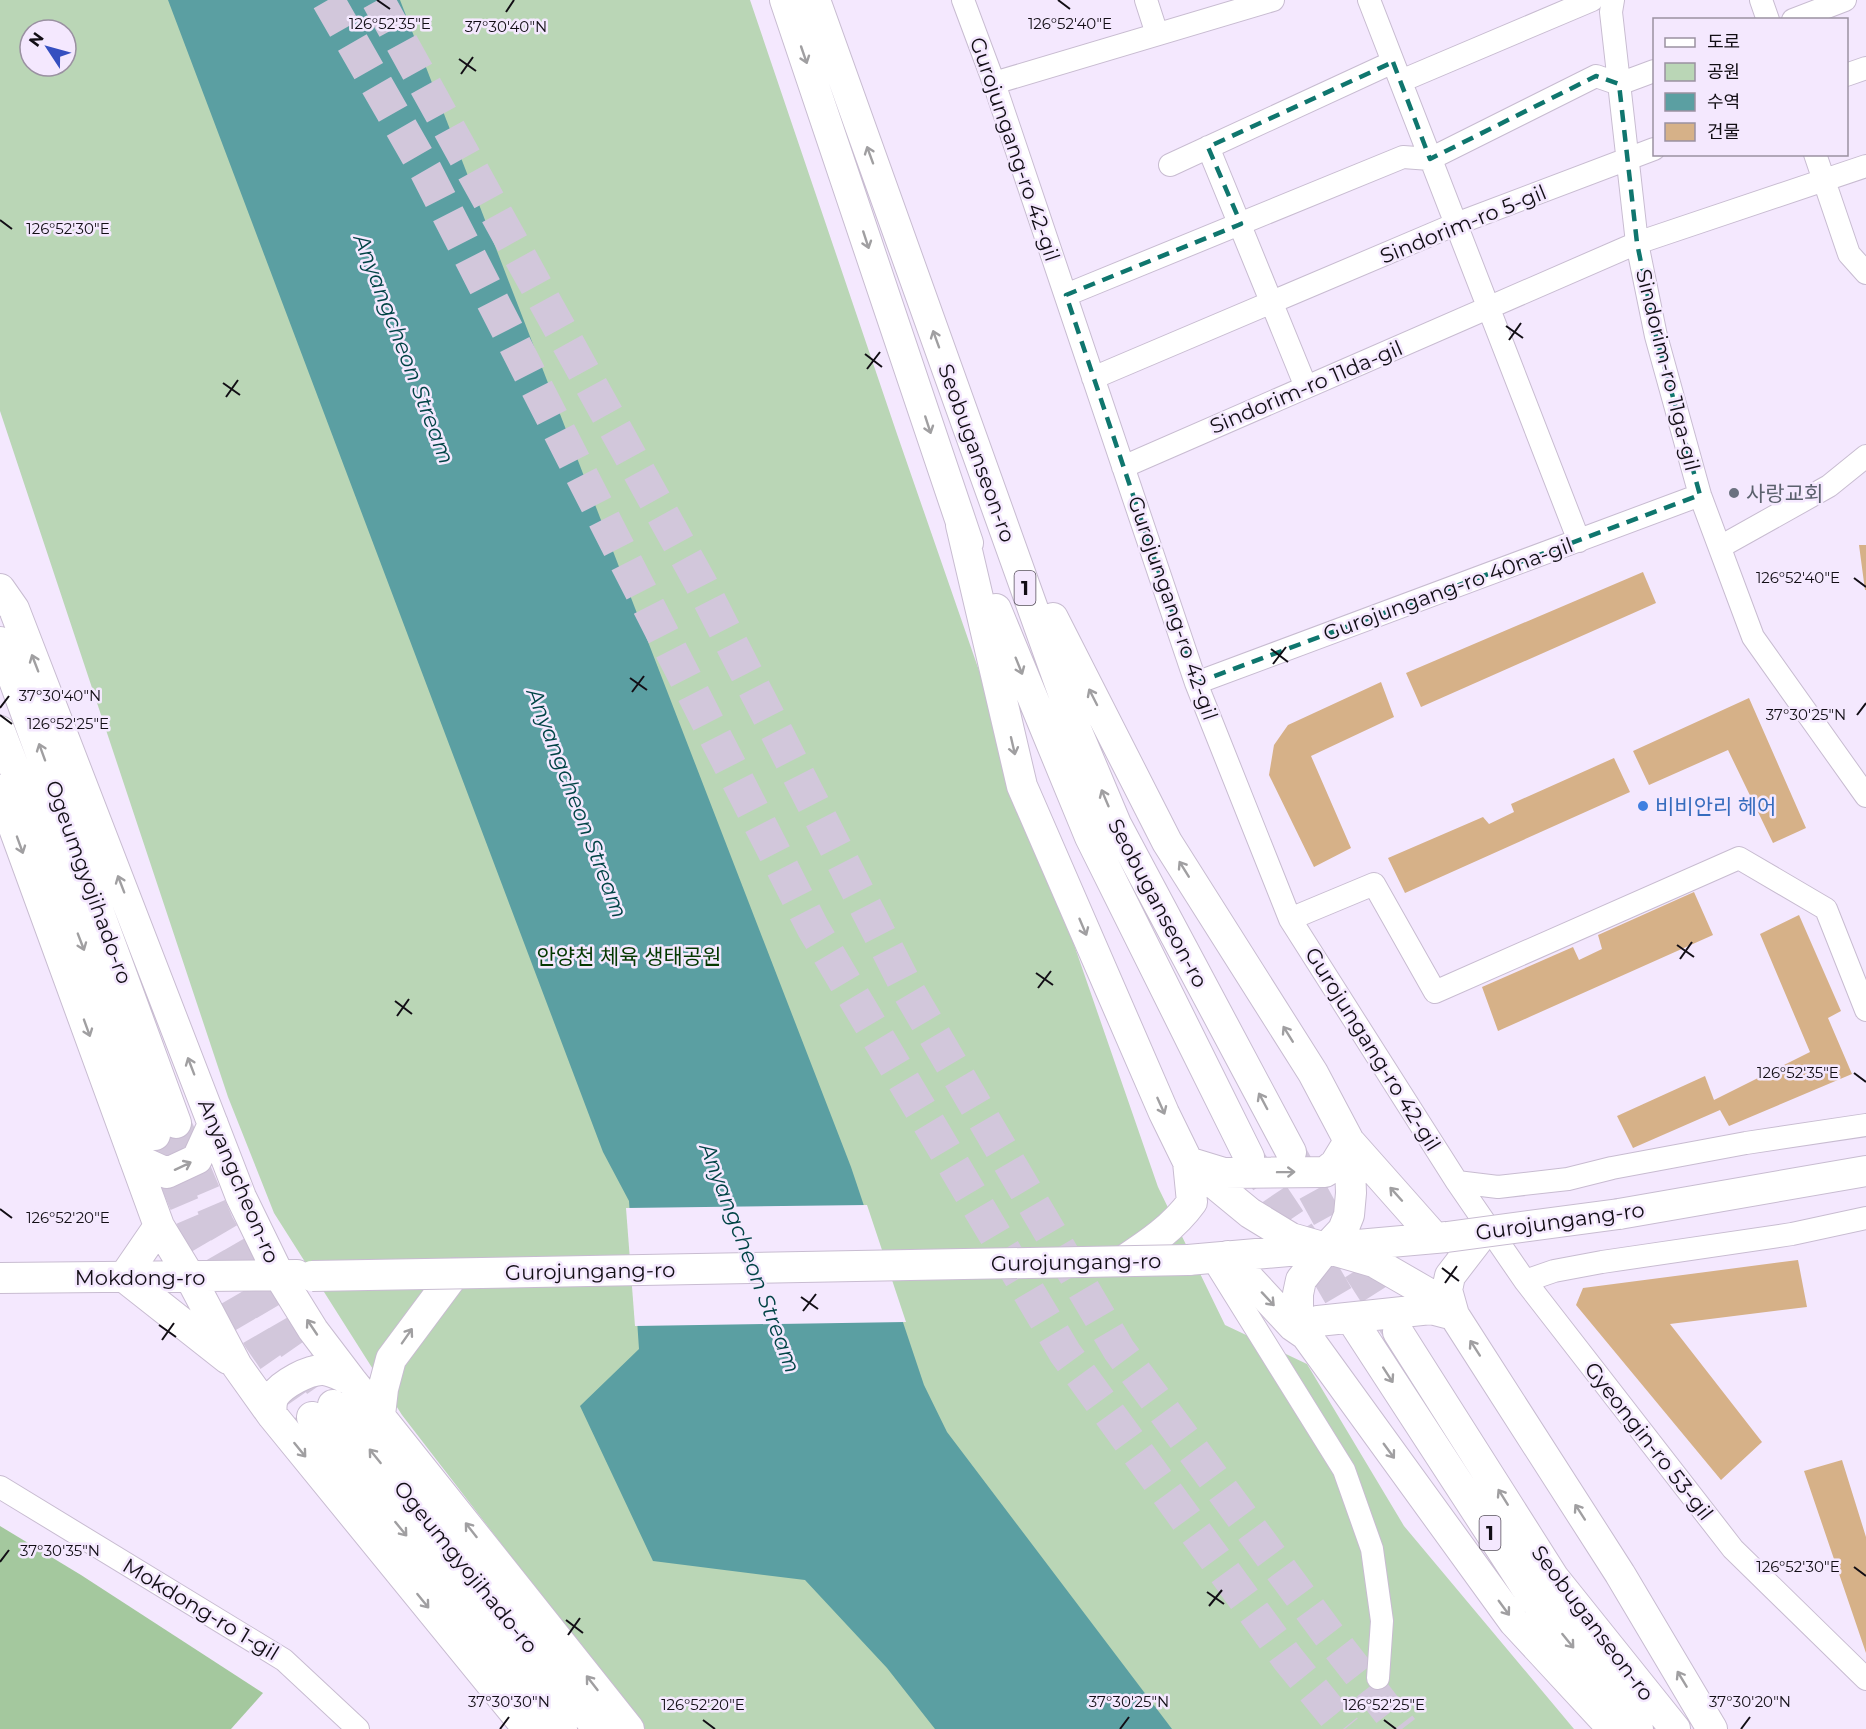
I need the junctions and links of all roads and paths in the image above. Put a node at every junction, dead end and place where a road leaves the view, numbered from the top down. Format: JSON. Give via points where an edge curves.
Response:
{"nodes":[{"id":1,"x":785,"y":0,"type":"edge"},
{"id":2,"x":816,"y":0,"type":"edge"},
{"id":3,"x":963,"y":0,"type":"edge"},
{"id":4,"x":1146,"y":0,"type":"edge"},
{"id":5,"x":1273,"y":0,"type":"edge"},
{"id":6,"x":1369,"y":0,"type":"edge"},
{"id":7,"x":1592,"y":0,"type":"edge"},
{"id":8,"x":1605,"y":0,"type":"edge"},
{"id":9,"x":1614,"y":0,"type":"edge"},
{"id":10,"x":1761,"y":0,"type":"edge"},
{"id":11,"x":1845,"y":0,"type":"edge"},
{"id":12,"x":1224,"y":7,"type":"edge"},
{"id":13,"x":1767,"y":18,"type":"edge"},
{"id":14,"x":1798,"y":18,"type":"edge"},
{"id":15,"x":1157,"y":34,"type":"junction"},
{"id":16,"x":1866,"y":68,"type":"edge"},
{"id":17,"x":1653,"y":71,"type":"edge"},
{"id":18,"x":1397,"y":72,"type":"junction"},
{"id":19,"x":1848,"y":74,"type":"edge"},
{"id":20,"x":994,"y":83,"type":"junction"},
{"id":21,"x":1619,"y":84,"type":"junction"},
{"id":22,"x":1208,"y":147,"type":"junction"},
{"id":23,"x":1653,"y":149,"type":"edge"},
{"id":24,"x":1816,"y":156,"type":"edge"},
{"id":25,"x":1430,"y":159,"type":"junction"},
{"id":26,"x":1628,"y":159,"type":"junction"},
{"id":27,"x":1170,"y":165,"type":"dead end"},
{"id":28,"x":1866,"y":166,"type":"edge"},
{"id":29,"x":1824,"y":182,"type":"junction"},
{"id":30,"x":1240,"y":224,"type":"junction"},
{"id":31,"x":1456,"y":224,"type":"junction"},
{"id":32,"x":1637,"y":243,"type":"junction"},
{"id":33,"x":1866,"y":273,"type":"edge"},
{"id":34,"x":1066,"y":296,"type":"junction"},
{"id":35,"x":1272,"y":302,"type":"junction"},
{"id":36,"x":1489,"y":308,"type":"junction"},
{"id":37,"x":1093,"y":378,"type":"junction"},
{"id":38,"x":1306,"y":387,"type":"junction"},
{"id":39,"x":1866,"y":456,"type":"edge"},
{"id":40,"x":1124,"y":466,"type":"junction"},
{"id":41,"x":1700,"y":495,"type":"junction"},
{"id":42,"x":995,"y":503,"type":"junction"},
{"id":43,"x":961,"y":525,"type":"junction"},
{"id":44,"x":1579,"y":541,"type":"junction"},
{"id":45,"x":1719,"y":547,"type":"junction"},
{"id":46,"x":0,"y":590,"type":"edge"},
{"id":47,"x":0,"y":642,"type":"edge"},
{"id":48,"x":1196,"y":683,"type":"junction"},
{"id":49,"x":0,"y":731,"type":"edge"},
{"id":50,"x":0,"y":790,"type":"edge"},
{"id":51,"x":1866,"y":795,"type":"edge"},
{"id":52,"x":1290,"y":919,"type":"junction"},
{"id":53,"x":1866,"y":1010,"type":"edge"},
{"id":54,"x":213,"y":1124,"type":"junction"},
{"id":55,"x":1866,"y":1125,"type":"edge"},
{"id":56,"x":1349,"y":1141,"type":"junction"},
{"id":57,"x":1291,"y":1152,"type":"tunnel mouth"},
{"id":58,"x":1249,"y":1157,"type":"tunnel mouth"},
{"id":59,"x":134,"y":1158,"type":"junction"},
{"id":60,"x":1188,"y":1162,"type":"junction"},
{"id":61,"x":1866,"y":1171,"type":"edge"},
{"id":62,"x":1457,"y":1182,"type":"junction"},
{"id":63,"x":1866,"y":1218,"type":"edge"},
{"id":64,"x":159,"y":1226,"type":"junction"},
{"id":65,"x":1483,"y":1233,"type":"junction"},
{"id":66,"x":1441,"y":1238,"type":"junction"},
{"id":67,"x":1327,"y":1247,"type":"junction"},
{"id":68,"x":1209,"y":1258,"type":"junction"},
{"id":69,"x":1123,"y":1261,"type":"junction"},
{"id":70,"x":455,"y":1273,"type":"junction"},
{"id":71,"x":279,"y":1275,"type":"junction"},
{"id":72,"x":124,"y":1276,"type":"junction"},
{"id":73,"x":190,"y":1277,"type":"junction"},
{"id":74,"x":0,"y":1278,"type":"edge"},
{"id":75,"x":1525,"y":1281,"type":"junction"},
{"id":76,"x":1454,"y":1315,"type":"junction"},
{"id":77,"x":1356,"y":1326,"type":"tunnel mouth"},
{"id":78,"x":1398,"y":1332,"type":"tunnel mouth"},
{"id":79,"x":1306,"y":1335,"type":"junction"},
{"id":80,"x":237,"y":1366,"type":"junction"},
{"id":81,"x":351,"y":1380,"type":"junction"},
{"id":82,"x":382,"y":1402,"type":"junction"},
{"id":83,"x":272,"y":1415,"type":"junction"},
{"id":84,"x":0,"y":1487,"type":"edge"},
{"id":85,"x":1378,"y":1678,"type":"dead end"},
{"id":86,"x":1866,"y":1679,"type":"edge"},
{"id":87,"x":358,"y":1729,"type":"edge"},
{"id":88,"x":528,"y":1729,"type":"edge"},
{"id":89,"x":562,"y":1729,"type":"edge"},
{"id":90,"x":598,"y":1729,"type":"edge"},
{"id":91,"x":629,"y":1729,"type":"edge"},
{"id":92,"x":1613,"y":1729,"type":"edge"},
{"id":93,"x":1638,"y":1729,"type":"edge"},
{"id":94,"x":1675,"y":1729,"type":"edge"},
{"id":95,"x":1712,"y":1729,"type":"edge"}],
"edges":[{"from":1,"to":43,"type":"main road","name":"Seobuganseon-ro","number":"1","one_way":true},
{"from":42,"to":2,"type":"main road","name":"Seobuganseon-ro","number":"1","one_way":true},
{"from":3,"to":20,"type":"street","name":"Gurojungang-ro 42-gil"},
{"from":4,"to":15,"type":"street"},
{"from":5,"to":12,"type":"street"},
{"from":6,"to":18,"type":"street"},
{"from":7,"to":18,"type":"street"},
{"from":8,"to":9,"type":"street","name":"Sindorim-ro 11ga-gil"},
{"from":9,"to":21,"type":"street","name":"Sindorim-ro 11ga-gil","via":[[1611,12]]},
{"from":10,"to":13,"type":"street"},
{"from":11,"to":14,"type":"street"},
{"from":12,"to":15,"type":"street"},
{"from":15,"to":20,"type":"street"},
{"from":16,"to":19,"type":"street"},
{"from":17,"to":21,"type":"street"},
{"from":18,"to":22,"type":"street"},
{"from":18,"to":25,"type":"street"},
{"from":20,"to":34,"type":"street","name":"Gurojungang-ro 42-gil"},
{"from":21,"to":25,"type":"street","via":[[1596,76]]},
{"from":21,"to":26,"type":"street","name":"Sindorim-ro 11ga-gil"},
{"from":22,"to":27,"type":"street"},
{"from":22,"to":30,"type":"street"},
{"from":23,"to":26,"type":"street","name":"Sindorim-ro 5-gil"},
{"from":24,"to":29,"type":"street"},
{"from":25,"to":30,"type":"street","via":[[1402,157]]},
{"from":25,"to":31,"type":"street"},
{"from":26,"to":31,"type":"street","name":"Sindorim-ro 5-gil"},
{"from":26,"to":32,"type":"street","name":"Sindorim-ro 11ga-gil"},
{"from":28,"to":29,"type":"street","name":"Sindorim-ro 11ga-gil"},
{"from":29,"to":32,"type":"street","name":"Sindorim-ro 11ga-gil"},
{"from":29,"to":33,"type":"street","via":[[1849,254]]},
{"from":30,"to":34,"type":"street"},
{"from":30,"to":35,"type":"street"},
{"from":31,"to":35,"type":"street","name":"Sindorim-ro 5-gil"},
{"from":31,"to":36,"type":"street"},
{"from":32,"to":36,"type":"street","name":"Sindorim-ro 11da-gil"},
{"from":32,"to":41,"type":"street","name":"Sindorim-ro 11ga-gil","via":[[1656,336]]},
{"from":34,"to":37,"type":"street","name":"Gurojungang-ro 42-gil"},
{"from":35,"to":37,"type":"street","name":"Sindorim-ro 5-gil"},
{"from":35,"to":38,"type":"street"},
{"from":36,"to":38,"type":"street","name":"Sindorim-ro 11da-gil"},
{"from":36,"to":44,"type":"street"},
{"from":37,"to":40,"type":"street","name":"Gurojungang-ro 42-gil"},
{"from":38,"to":40,"type":"street","name":"Sindorim-ro 11da-gil"},
{"from":39,"to":45,"type":"street","via":[[1829,486]]},
{"from":40,"to":48,"type":"street","name":"Gurojungang-ro 42-gil"},
{"from":41,"to":44,"type":"street","name":"Gurojungang-ro 40na-gil"},
{"from":41,"to":45,"type":"street","name":"Sindorim-ro 11ga-gil"},
{"from":56,"to":42,"type":"main road","one_way":true,"via":[[1313,1073],[1167,842]]},
{"from":57,"to":42,"type":"main road","name":"Seobuganseon-ro","number":"1","one_way":true,"via":[[1116,824],[1076,729]]},
{"from":43,"to":58,"type":"main road","name":"Seobuganseon-ro","number":"1","one_way":true,"via":[[1090,837]]},
{"from":43,"to":60,"type":"main road","one_way":true,"via":[[1022,786]]},
{"from":44,"to":48,"type":"street","name":"Gurojungang-ro 40na-gil"},
{"from":45,"to":51,"type":"street","name":"Sindorim-ro 11ga-gil","via":[[1753,637]]},
{"from":54,"to":46,"type":"main road","name":"Anyangcheon-ro","one_way":true,"via":[[14,609]]},
{"from":49,"to":47,"type":"main road","name":"Ogeumgyojihado-ro","one_way":true,"via":[[165,1129]]},
{"from":48,"to":52,"type":"street","name":"Gurojungang-ro 42-gil"},
{"from":50,"to":59,"type":"main road","one_way":true},
{"from":52,"to":53,"type":"street","via":[[1374,884],[1435,992],[1739,858],[1826,909]]},
{"from":52,"to":62,"type":"street","name":"Gurojungang-ro 42-gil"},
{"from":59,"to":54,"type":"main road","one_way":true,"via":[[167,1173],[197,1159]]},
{"from":54,"to":71,"type":"main road","name":"Anyangcheon-ro","via":[[241,1197]]},
{"from":55,"to":62,"type":"street","via":[[1746,1143],[1568,1179],[1498,1187]]},
{"from":60,"to":56,"type":"main road","one_way":true,"via":[[1224,1173],[1325,1172],[1335,1164]]},
{"from":66,"to":56,"type":"main road","one_way":true},
{"from":56,"to":67,"type":"main road","via":[[1350,1215],[1343,1230]]},
{"from":59,"to":64,"type":"main road"},
{"from":60,"to":67,"type":"main road","via":[[1250,1214],[1291,1238]]},
{"from":60,"to":69,"type":"main road","via":[[1192,1202],[1155,1240]]},
{"from":61,"to":65,"type":"main road","name":"Gurojungang-ro","bridge":true},
{"from":62,"to":75,"type":"street","name":"Gyeongin-ro 53-gil"},
{"from":63,"to":75,"type":"street","via":[[1792,1234],[1602,1262]]},
{"from":64,"to":72,"type":"main road"},
{"from":64,"to":73,"type":"main road"},
{"from":65,"to":66,"type":"main road","name":"Gurojungang-ro","bridge":true},
{"from":65,"to":76,"type":"main road","via":[[1450,1276],[1447,1290]]},
{"from":66,"to":67,"type":"main road","name":"Gurojungang-ro"},
{"from":67,"to":68,"type":"main road","name":"Gurojungang-ro"},
{"from":67,"to":76,"type":"main road","via":[[1397,1274]]},
{"from":67,"to":79,"type":"main road","via":[[1301,1280],[1298,1309]]},
{"from":68,"to":69,"type":"main road","name":"Gurojungang-ro","bridge":true},
{"from":68,"to":79,"type":"main road","one_way":true},
{"from":68,"to":85,"type":"street","via":[[1344,1470],[1372,1550],[1382,1621]]},
{"from":69,"to":70,"type":"main road","name":"Gurojungang-ro","bridge":true},
{"from":70,"to":71,"type":"main road","name":"Gurojungang-ro","bridge":true},
{"from":82,"to":70,"type":"main road","one_way":true,"via":[[391,1359]]},
{"from":71,"to":73,"type":"main road","name":"Mokdong-ro"},
{"from":81,"to":71,"type":"main road","name":"Anyangcheon-ro","one_way":true,"via":[[313,1330]]},
{"from":72,"to":73,"type":"main road","name":"Mokdong-ro"},
{"from":72,"to":74,"type":"main road","name":"Mokdong-ro"},
{"from":72,"to":80,"type":"main road"},
{"from":73,"to":80,"type":"main road"},
{"from":75,"to":86,"type":"street","name":"Gyeongin-ro 53-gil","via":[[1733,1549]]},
{"from":76,"to":79,"type":"main road","via":[[1431,1309],[1318,1321],[1310,1324]]},
{"from":95,"to":76,"type":"main road","one_way":true,"via":[[1620,1574]]},
{"from":77,"to":93,"type":"main road","name":"Seobuganseon-ro","number":"1","one_way":true,"via":[[1531,1595]]},
{"from":94,"to":78,"type":"main road","name":"Seobuganseon-ro","number":"1","one_way":true,"via":[[1554,1578]]},
{"from":79,"to":92,"type":"main road","one_way":true,"via":[[1514,1622]]},
{"from":80,"to":83,"type":"main road"},
{"from":81,"to":82,"type":"main road","name":"Anyangcheon-ro"},
{"from":81,"to":83,"type":"main road","via":[[327,1370],[308,1373],[275,1395]]},
{"from":91,"to":82,"type":"main road","name":"Anyangcheon-ro","one_way":true},
{"from":83,"to":88,"type":"main road","one_way":true},
{"from":84,"to":87,"type":"street","name":"Mokdong-ro 1-gil","via":[[284,1659]]},
{"from":90,"to":89,"type":"main road","name":"Ogeumgyojihado-ro","one_way":true,"via":[[323,1411]]}]}
